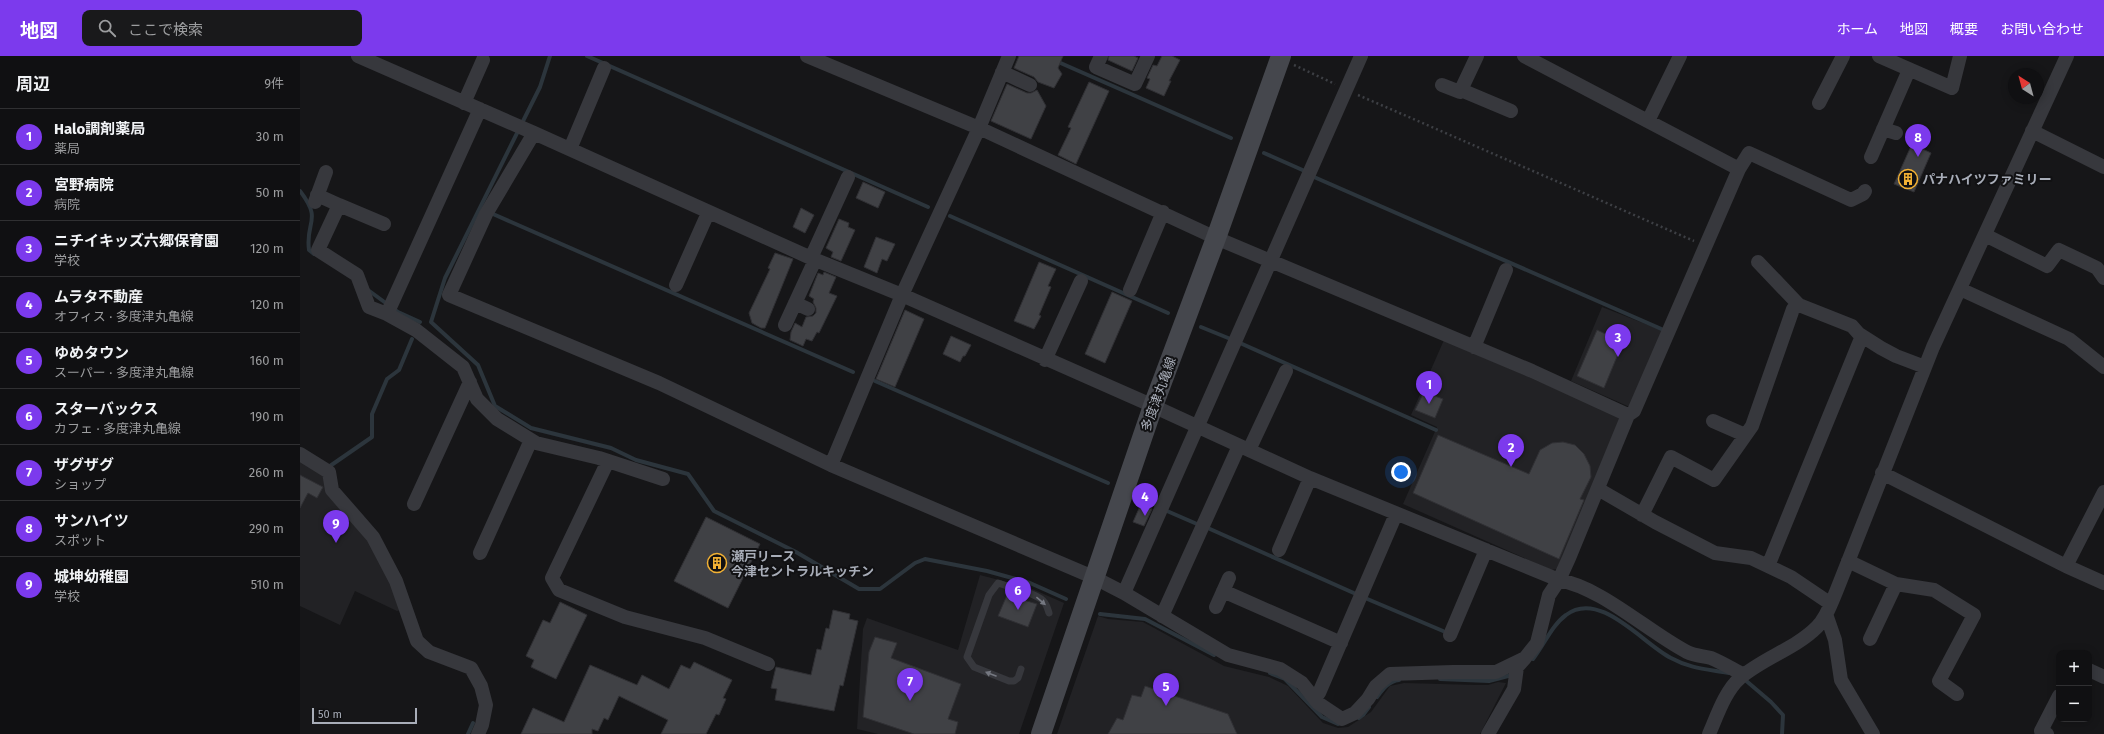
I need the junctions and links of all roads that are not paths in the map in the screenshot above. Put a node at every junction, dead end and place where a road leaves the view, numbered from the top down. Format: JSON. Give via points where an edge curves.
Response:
{"nodes":[{"id":1,"x":358,"y":56,"type":"edge"},
{"id":2,"x":807,"y":56,"type":"edge"},
{"id":3,"x":1009,"y":56,"type":"edge"},
{"id":4,"x":1101,"y":56,"type":"edge"},
{"id":5,"x":1148,"y":56,"type":"edge"},
{"id":6,"x":1361,"y":56,"type":"edge"},
{"id":7,"x":1477,"y":56,"type":"edge"},
{"id":8,"x":1524,"y":56,"type":"edge"},
{"id":9,"x":1680,"y":56,"type":"edge"},
{"id":10,"x":1843,"y":56,"type":"edge"},
{"id":11,"x":1879,"y":56,"type":"edge"},
{"id":12,"x":1960,"y":56,"type":"edge"},
{"id":13,"x":2067,"y":56,"type":"edge"},
{"id":14,"x":1280,"y":58,"type":"edge"},
{"id":15,"x":483,"y":60,"type":"dead end"},
{"id":16,"x":604,"y":68,"type":"dead end"},
{"id":17,"x":1909,"y":70,"type":"junction"},
{"id":18,"x":1002,"y":72,"type":"junction"},
{"id":19,"x":1030,"y":85,"type":"dead end"},
{"id":20,"x":1442,"y":85,"type":"dead end"},
{"id":21,"x":1461,"y":90,"type":"junction"},
{"id":22,"x":464,"y":102,"type":"junction"},
{"id":23,"x":1819,"y":103,"type":"dead end"},
{"id":24,"x":480,"y":109,"type":"junction"},
{"id":25,"x":1511,"y":111,"type":"dead end"},
{"id":26,"x":1648,"y":121,"type":"junction"},
{"id":27,"x":980,"y":128,"type":"junction"},
{"id":28,"x":2032,"y":131,"type":"junction"},
{"id":29,"x":531,"y":132,"type":"junction"},
{"id":30,"x":570,"y":149,"type":"junction"},
{"id":31,"x":1871,"y":158,"type":"dead end"},
{"id":32,"x":2104,"y":167,"type":"edge"},
{"id":33,"x":1739,"y":169,"type":"junction"},
{"id":34,"x":326,"y":172,"type":"dead end"},
{"id":35,"x":848,"y":177,"type":"dead end"},
{"id":36,"x":1865,"y":191,"type":"dead end"},
{"id":37,"x":339,"y":205,"type":"junction"},
{"id":38,"x":1163,"y":212,"type":"junction"},
{"id":39,"x":708,"y":213,"type":"junction"},
{"id":40,"x":384,"y":224,"type":"dead end"},
{"id":41,"x":1984,"y":235,"type":"junction"},
{"id":42,"x":1216,"y":238,"type":"junction"},
{"id":43,"x":813,"y":259,"type":"junction"},
{"id":44,"x":1271,"y":261,"type":"junction"},
{"id":45,"x":1758,"y":262,"type":"dead end"},
{"id":46,"x":1506,"y":270,"type":"dead end"},
{"id":47,"x":2104,"y":278,"type":"edge"},
{"id":48,"x":1080,"y":281,"type":"dead end"},
{"id":49,"x":676,"y":285,"type":"dead end"},
{"id":50,"x":1960,"y":289,"type":"junction"},
{"id":51,"x":1130,"y":290,"type":"dead end"},
{"id":52,"x":902,"y":295,"type":"junction"},
{"id":53,"x":795,"y":303,"type":"junction"},
{"id":54,"x":1799,"y":305,"type":"junction"},
{"id":55,"x":808,"y":309,"type":"dead end"},
{"id":56,"x":387,"y":314,"type":"junction"},
{"id":57,"x":785,"y":325,"type":"dead end"},
{"id":58,"x":1862,"y":336,"type":"junction"},
{"id":59,"x":1474,"y":347,"type":"junction"},
{"id":60,"x":1045,"y":360,"type":"junction"},
{"id":61,"x":1925,"y":367,"type":"junction"},
{"id":62,"x":2104,"y":367,"type":"edge"},
{"id":63,"x":1286,"y":371,"type":"dead end"},
{"id":64,"x":470,"y":382,"type":"junction"},
{"id":65,"x":1153,"y":406,"type":"junction"},
{"id":66,"x":1628,"y":416,"type":"junction"},
{"id":67,"x":1713,"y":421,"type":"dead end"},
{"id":68,"x":1198,"y":427,"type":"junction"},
{"id":69,"x":1745,"y":435,"type":"junction"},
{"id":70,"x":531,"y":440,"type":"junction"},
{"id":71,"x":1244,"y":448,"type":"junction"},
{"id":72,"x":300,"y":454,"type":"edge"},
{"id":73,"x":608,"y":461,"type":"junction"},
{"id":74,"x":830,"y":465,"type":"junction"},
{"id":75,"x":1882,"y":473,"type":"junction"},
{"id":76,"x":1310,"y":478,"type":"junction"},
{"id":77,"x":663,"y":479,"type":"dead end"},
{"id":78,"x":1598,"y":489,"type":"junction"},
{"id":79,"x":2104,"y":492,"type":"edge"},
{"id":80,"x":414,"y":504,"type":"dead end"},
{"id":81,"x":1396,"y":514,"type":"junction"},
{"id":82,"x":1642,"y":515,"type":"junction"},
{"id":83,"x":1279,"y":550,"type":"dead end"},
{"id":84,"x":1486,"y":550,"type":"junction"},
{"id":85,"x":480,"y":553,"type":"dead end"},
{"id":86,"x":1848,"y":561,"type":"junction"},
{"id":87,"x":1768,"y":566,"type":"junction"},
{"id":88,"x":2066,"y":566,"type":"junction"},
{"id":89,"x":1093,"y":577,"type":"junction"},
{"id":90,"x":1229,"y":578,"type":"dead end"},
{"id":91,"x":1559,"y":580,"type":"junction"},
{"id":92,"x":2104,"y":583,"type":"edge"},
{"id":93,"x":1896,"y":584,"type":"junction"},
{"id":94,"x":1224,"y":591,"type":"junction"},
{"id":95,"x":1124,"y":593,"type":"junction"},
{"id":96,"x":1216,"y":607,"type":"dead end"},
{"id":97,"x":1828,"y":609,"type":"junction"},
{"id":98,"x":1049,"y":613,"type":"dead end"},
{"id":99,"x":1162,"y":616,"type":"junction"},
{"id":100,"x":1450,"y":635,"type":"dead end"},
{"id":101,"x":1870,"y":639,"type":"dead end"},
{"id":102,"x":1341,"y":643,"type":"junction"},
{"id":103,"x":1521,"y":663,"type":"junction"},
{"id":104,"x":768,"y":664,"type":"dead end"},
{"id":105,"x":1021,"y":669,"type":"dead end"},
{"id":106,"x":2092,"y":671,"type":"edge"},
{"id":107,"x":1744,"y":675,"type":"junction"},
{"id":108,"x":2104,"y":677,"type":"edge"},
{"id":109,"x":1319,"y":693,"type":"dead end"},
{"id":110,"x":1957,"y":694,"type":"dead end"},
{"id":111,"x":2056,"y":702,"type":"edge"},
{"id":112,"x":478,"y":734,"type":"edge"},
{"id":113,"x":1041,"y":734,"type":"edge"},
{"id":114,"x":1488,"y":734,"type":"edge"},
{"id":115,"x":1709,"y":734,"type":"edge"},
{"id":116,"x":1873,"y":734,"type":"edge"},
{"id":117,"x":2047,"y":734,"type":"edge"}],
"edges":[{"from":1,"to":22,"type":"street"},
{"from":2,"to":27,"type":"street"},
{"from":3,"to":18,"type":"street"},
{"from":4,"to":5,"type":"street","via":[[1096,67],[1135,84]]},
{"from":6,"to":44,"type":"street"},
{"from":7,"to":21,"type":"street"},
{"from":8,"to":26,"type":"street"},
{"from":9,"to":26,"type":"street"},
{"from":10,"to":23,"type":"street"},
{"from":11,"to":17,"type":"street"},
{"from":12,"to":17,"type":"street","via":[[1952,88]]},
{"from":13,"to":28,"type":"street"},
{"from":14,"to":42,"type":"main road","name":"多度津丸亀線"},
{"from":15,"to":22,"type":"street"},
{"from":16,"to":30,"type":"street"},
{"from":17,"to":31,"type":"street","via":[[1890,131]]},
{"from":18,"to":19,"type":"street"},
{"from":18,"to":27,"type":"street"},
{"from":20,"to":21,"type":"street","via":[[1460,92]]},
{"from":21,"to":25,"type":"street"},
{"from":22,"to":24,"type":"street"},
{"from":24,"to":29,"type":"street"},
{"from":24,"to":56,"type":"street"},
{"from":26,"to":33,"type":"street"},
{"from":27,"to":38,"type":"street"},
{"from":27,"to":52,"type":"street"},
{"from":28,"to":32,"type":"street"},
{"from":28,"to":41,"type":"street"},
{"from":29,"to":30,"type":"street"},
{"from":29,"to":74,"type":"street","via":[[486,214],[449,295],[659,383]]},
{"from":30,"to":39,"type":"street"},
{"from":33,"to":36,"type":"street","via":[[1749,152],[1851,200]]},
{"from":33,"to":66,"type":"street","via":[[1634,411]]},
{"from":34,"to":37,"type":"street","via":[[316,198]]},
{"from":35,"to":43,"type":"street"},
{"from":37,"to":40,"type":"street"},
{"from":37,"to":56,"type":"street","via":[[318,250],[357,275],[369,307]]},
{"from":38,"to":42,"type":"street"},
{"from":38,"to":51,"type":"street"},
{"from":39,"to":43,"type":"street"},
{"from":39,"to":49,"type":"street"},
{"from":41,"to":47,"type":"street","via":[[2048,266],[2058,250],[2097,268]]},
{"from":41,"to":50,"type":"street"},
{"from":42,"to":44,"type":"street"},
{"from":42,"to":65,"type":"main road","name":"多度津丸亀線"},
{"from":43,"to":52,"type":"street"},
{"from":43,"to":53,"type":"street"},
{"from":44,"to":59,"type":"street"},
{"from":44,"to":68,"type":"street"},
{"from":45,"to":54,"type":"street"},
{"from":46,"to":59,"type":"street"},
{"from":48,"to":60,"type":"street"},
{"from":50,"to":61,"type":"street"},
{"from":50,"to":62,"type":"street","via":[[2068,339]]},
{"from":52,"to":60,"type":"street"},
{"from":52,"to":74,"type":"street"},
{"from":53,"to":55,"type":"street"},
{"from":53,"to":57,"type":"street"},
{"from":54,"to":58,"type":"street","via":[[1852,326]]},
{"from":54,"to":69,"type":"street","via":[[1793,309],[1752,426]]},
{"from":56,"to":64,"type":"street","via":[[416,330],[463,367]]},
{"from":58,"to":61,"type":"street","via":[[1896,356]]},
{"from":58,"to":87,"type":"street"},
{"from":59,"to":66,"type":"street"},
{"from":60,"to":65,"type":"street"},
{"from":61,"to":75,"type":"street"},
{"from":63,"to":71,"type":"street"},
{"from":64,"to":70,"type":"street","via":[[477,399],[497,419]]},
{"from":64,"to":80,"type":"street"},
{"from":65,"to":68,"type":"street"},
{"from":65,"to":89,"type":"main road","name":"多度津丸亀線"},
{"from":66,"to":78,"type":"street"},
{"from":67,"to":69,"type":"street"},
{"from":68,"to":71,"type":"street"},
{"from":68,"to":95,"type":"street"},
{"from":69,"to":82,"type":"street","via":[[1714,480],[1671,457]]},
{"from":70,"to":73,"type":"street"},
{"from":70,"to":85,"type":"street"},
{"from":71,"to":76,"type":"street"},
{"from":71,"to":99,"type":"street"},
{"from":72,"to":112,"type":"street","via":[[329,472],[332,490],[373,537],[396,581],[417,641],[429,652],[471,668],[481,686],[486,705]]},
{"from":73,"to":77,"type":"street"},
{"from":73,"to":104,"type":"street","via":[[552,578],[558,590],[624,617],[705,638]]},
{"from":74,"to":89,"type":"street"},
{"from":75,"to":86,"type":"street"},
{"from":75,"to":88,"type":"street"},
{"from":76,"to":81,"type":"street"},
{"from":76,"to":83,"type":"street"},
{"from":78,"to":82,"type":"street"},
{"from":78,"to":91,"type":"street"},
{"from":79,"to":88,"type":"street"},
{"from":81,"to":84,"type":"street"},
{"from":81,"to":102,"type":"street"},
{"from":82,"to":87,"type":"street","via":[[1715,552],[1751,558]]},
{"from":84,"to":91,"type":"street"},
{"from":84,"to":100,"type":"street"},
{"from":86,"to":93,"type":"street"},
{"from":86,"to":97,"type":"street"},
{"from":87,"to":97,"type":"street","via":[[1791,577]]},
{"from":88,"to":92,"type":"street"},
{"from":89,"to":95,"type":"street"},
{"from":89,"to":113,"type":"main road","name":"多度津丸亀線","via":[[1067,662]]},
{"from":90,"to":94,"type":"street"},
{"from":91,"to":103,"type":"street","via":[[1549,596],[1537,643]]},
{"from":91,"to":107,"type":"street","via":[[1571,582],[1595,593],[1689,653],[1711,658]]},
{"from":93,"to":101,"type":"street"},
{"from":93,"to":110,"type":"street","via":[[1934,590],[1974,615],[1939,681]]},
{"from":94,"to":96,"type":"street"},
{"from":94,"to":102,"type":"street"},
{"from":95,"to":99,"type":"street"},
{"from":97,"to":107,"type":"street","via":[[1817,627]]},
{"from":97,"to":116,"type":"street","via":[[1841,680]]},
{"from":105,"to":98,"type":"lane","one_way":true,"via":[[1018,678],[1009,681],[974,667],[967,657],[989,595],[998,583],[1037,597],[1045,603]]},
{"from":99,"to":103,"type":"street","via":[[1228,654],[1280,668],[1302,683],[1318,703],[1342,719],[1355,714],[1376,686],[1390,674],[1496,672]]},
{"from":102,"to":109,"type":"street"},
{"from":103,"to":114,"type":"street","via":[[1514,688]]},
{"from":106,"to":108,"type":"street"},
{"from":107,"to":115,"type":"street","via":[[1731,688]]},
{"from":111,"to":117,"type":"street","via":[[2041,731]]}]}
